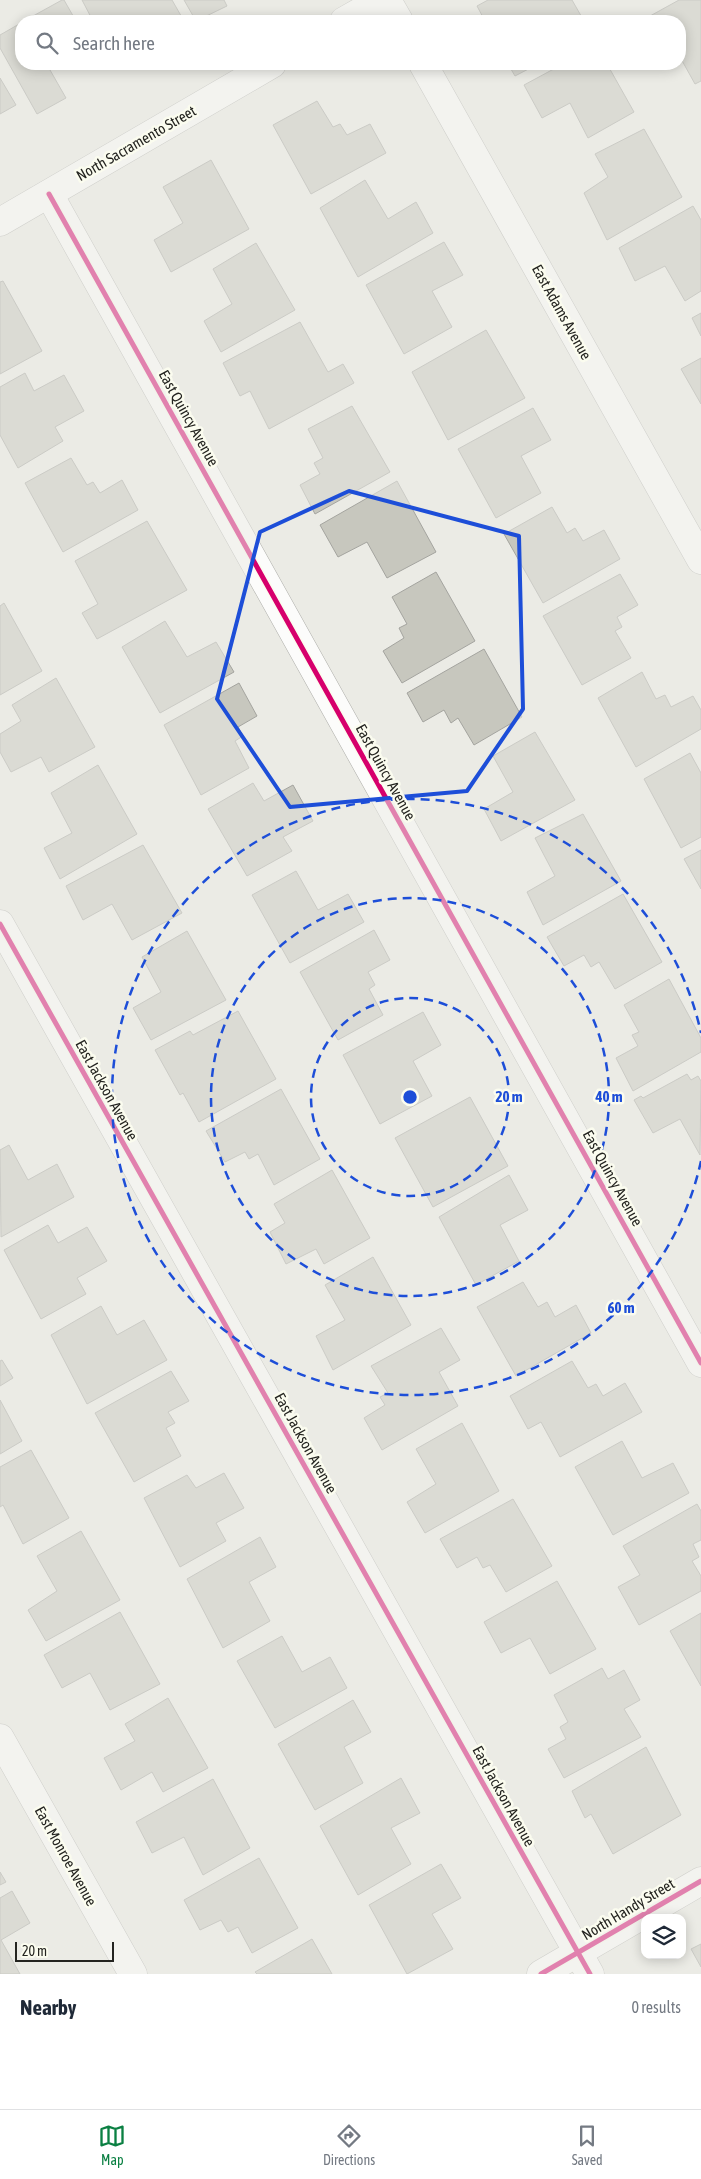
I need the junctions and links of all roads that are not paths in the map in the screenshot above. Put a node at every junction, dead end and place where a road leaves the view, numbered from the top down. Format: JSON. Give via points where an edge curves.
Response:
{"nodes":[{"id":1,"x":381,"y":0,"type":"edge"},
{"id":2,"x":387,"y":0,"type":"edge"},
{"id":3,"x":355,"y":15,"type":"edge"},
{"id":4,"x":396,"y":15,"type":"edge"},
{"id":5,"x":262,"y":70,"type":"edge"},
{"id":6,"x":426,"y":70,"type":"edge"},
{"id":7,"x":50,"y":194,"type":"junction"},
{"id":8,"x":0,"y":222,"type":"edge"},
{"id":9,"x":701,"y":560,"type":"edge"},
{"id":10,"x":0,"y":924,"type":"edge"},
{"id":11,"x":701,"y":1362,"type":"edge"},
{"id":12,"x":0,"y":1738,"type":"edge"},
{"id":13,"x":701,"y":1881,"type":"edge"},
{"id":14,"x":584,"y":1964,"type":"edge"},
{"id":15,"x":133,"y":1974,"type":"edge"},
{"id":16,"x":542,"y":1974,"type":"edge"}],
"edges":[{"from":1,"to":3,"type":"street"},
{"from":2,"to":4,"type":"street"},
{"from":5,"to":7,"type":"street","name":"North Sacramento Street"},
{"from":6,"to":9,"type":"street","name":"East Adams Avenue"},
{"from":7,"to":8,"type":"street","name":"North Sacramento Street"},
{"from":7,"to":11,"type":"street","name":"East Quincy Avenue"},
{"from":10,"to":14,"type":"street","name":"East Jackson Avenue"},
{"from":12,"to":15,"type":"street","name":"East Monroe Avenue"},
{"from":13,"to":14,"type":"street","name":"North Handy Street"},
{"from":14,"to":16,"type":"street","name":"North Handy Street"}]}
